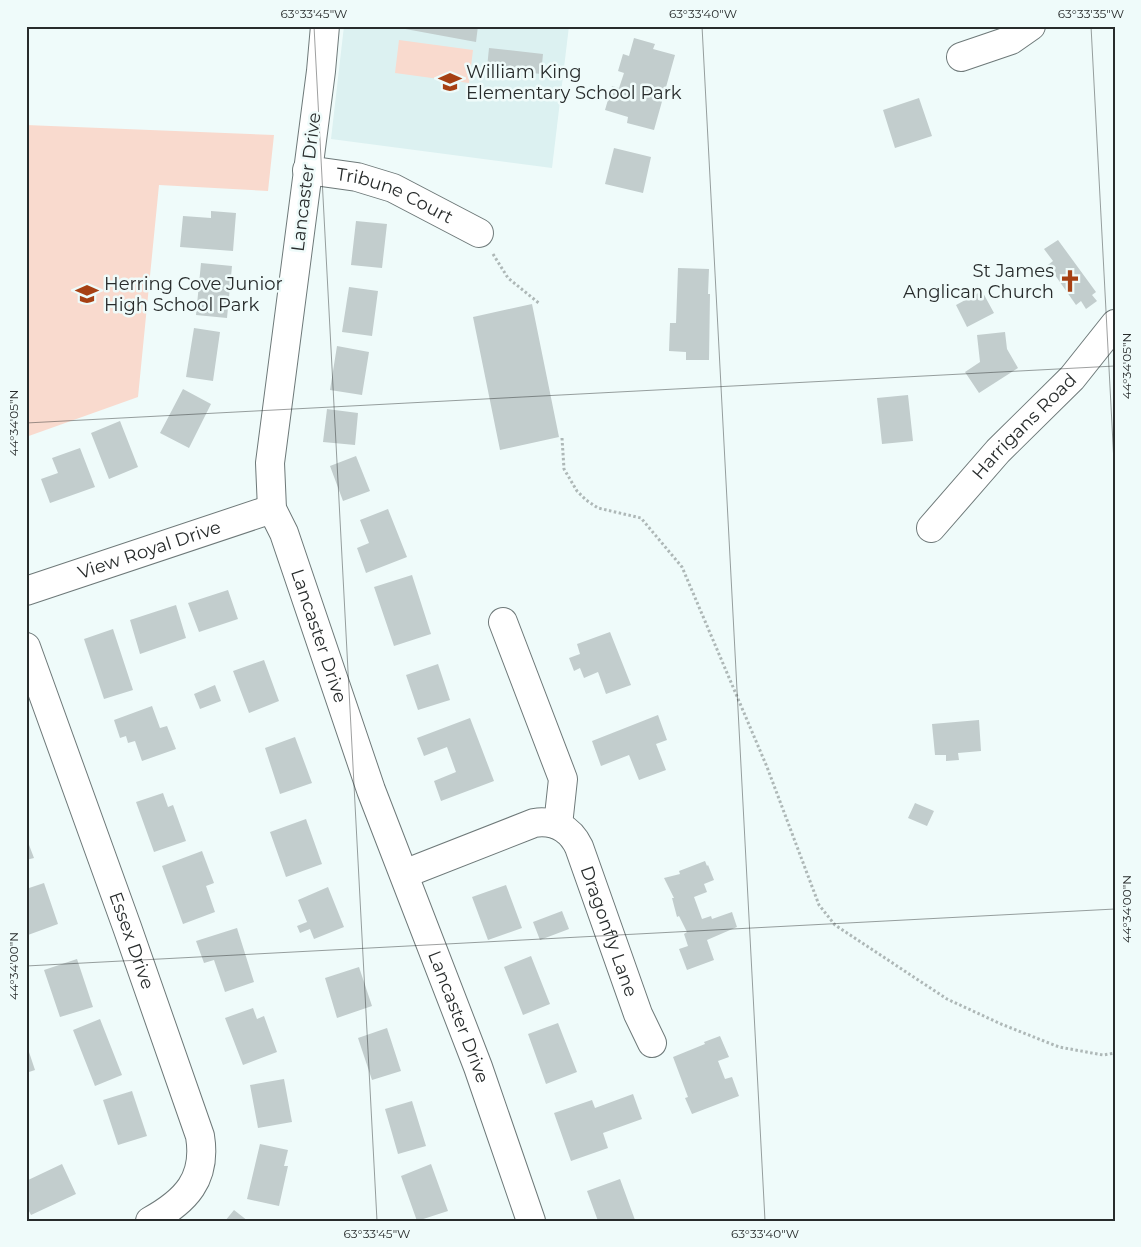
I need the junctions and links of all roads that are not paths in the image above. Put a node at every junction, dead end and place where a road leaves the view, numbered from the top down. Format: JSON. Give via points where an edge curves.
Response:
{"nodes":[{"id":1,"x":325,"y":26,"type":"edge"},
{"id":2,"x":1031,"y":26,"type":"edge"},
{"id":3,"x":961,"y":57,"type":"dead end"},
{"id":4,"x":307,"y":170,"type":"junction"},
{"id":5,"x":479,"y":233,"type":"dead end"},
{"id":6,"x":1115,"y":324,"type":"edge"},
{"id":7,"x":272,"y":509,"type":"junction"},
{"id":8,"x":931,"y":528,"type":"dead end"},
{"id":9,"x":26,"y":591,"type":"edge"},
{"id":10,"x":503,"y":622,"type":"dead end"},
{"id":11,"x":26,"y":647,"type":"edge"},
{"id":12,"x":558,"y":825,"type":"junction"},
{"id":13,"x":404,"y":874,"type":"junction"},
{"id":14,"x":652,"y":1043,"type":"dead end"},
{"id":15,"x":150,"y":1221,"type":"edge"},
{"id":16,"x":531,"y":1221,"type":"edge"}],
"edges":[{"from":1,"to":4,"type":"street","name":"Lancaster Drive"},
{"from":2,"to":3,"type":"street","via":[[1011,40]]},
{"from":4,"to":5,"type":"street","name":"Tribune Court","via":[[357,177],[393,188]]},
{"from":4,"to":7,"type":"street","name":"Lancaster Drive","via":[[270,463]]},
{"from":6,"to":8,"type":"street","name":"Harrigans Road","via":[[1072,378],[998,451]]},
{"from":7,"to":9,"type":"street","name":"View Royal Drive"},
{"from":7,"to":13,"type":"street","name":"Lancaster Drive","via":[[284,533],[371,790]]},
{"from":10,"to":12,"type":"street","via":[[563,779]]},
{"from":11,"to":15,"type":"street","name":"Essex Drive","via":[[200,1136],[200,1162],[193,1184],[179,1202]]},
{"from":12,"to":13,"type":"street","via":[[534,824]]},
{"from":12,"to":14,"type":"street","name":"Dragonfly Lane","via":[[578,846],[638,1014]]},
{"from":13,"to":16,"type":"street","name":"Lancaster Drive","via":[[478,1067]]}]}
